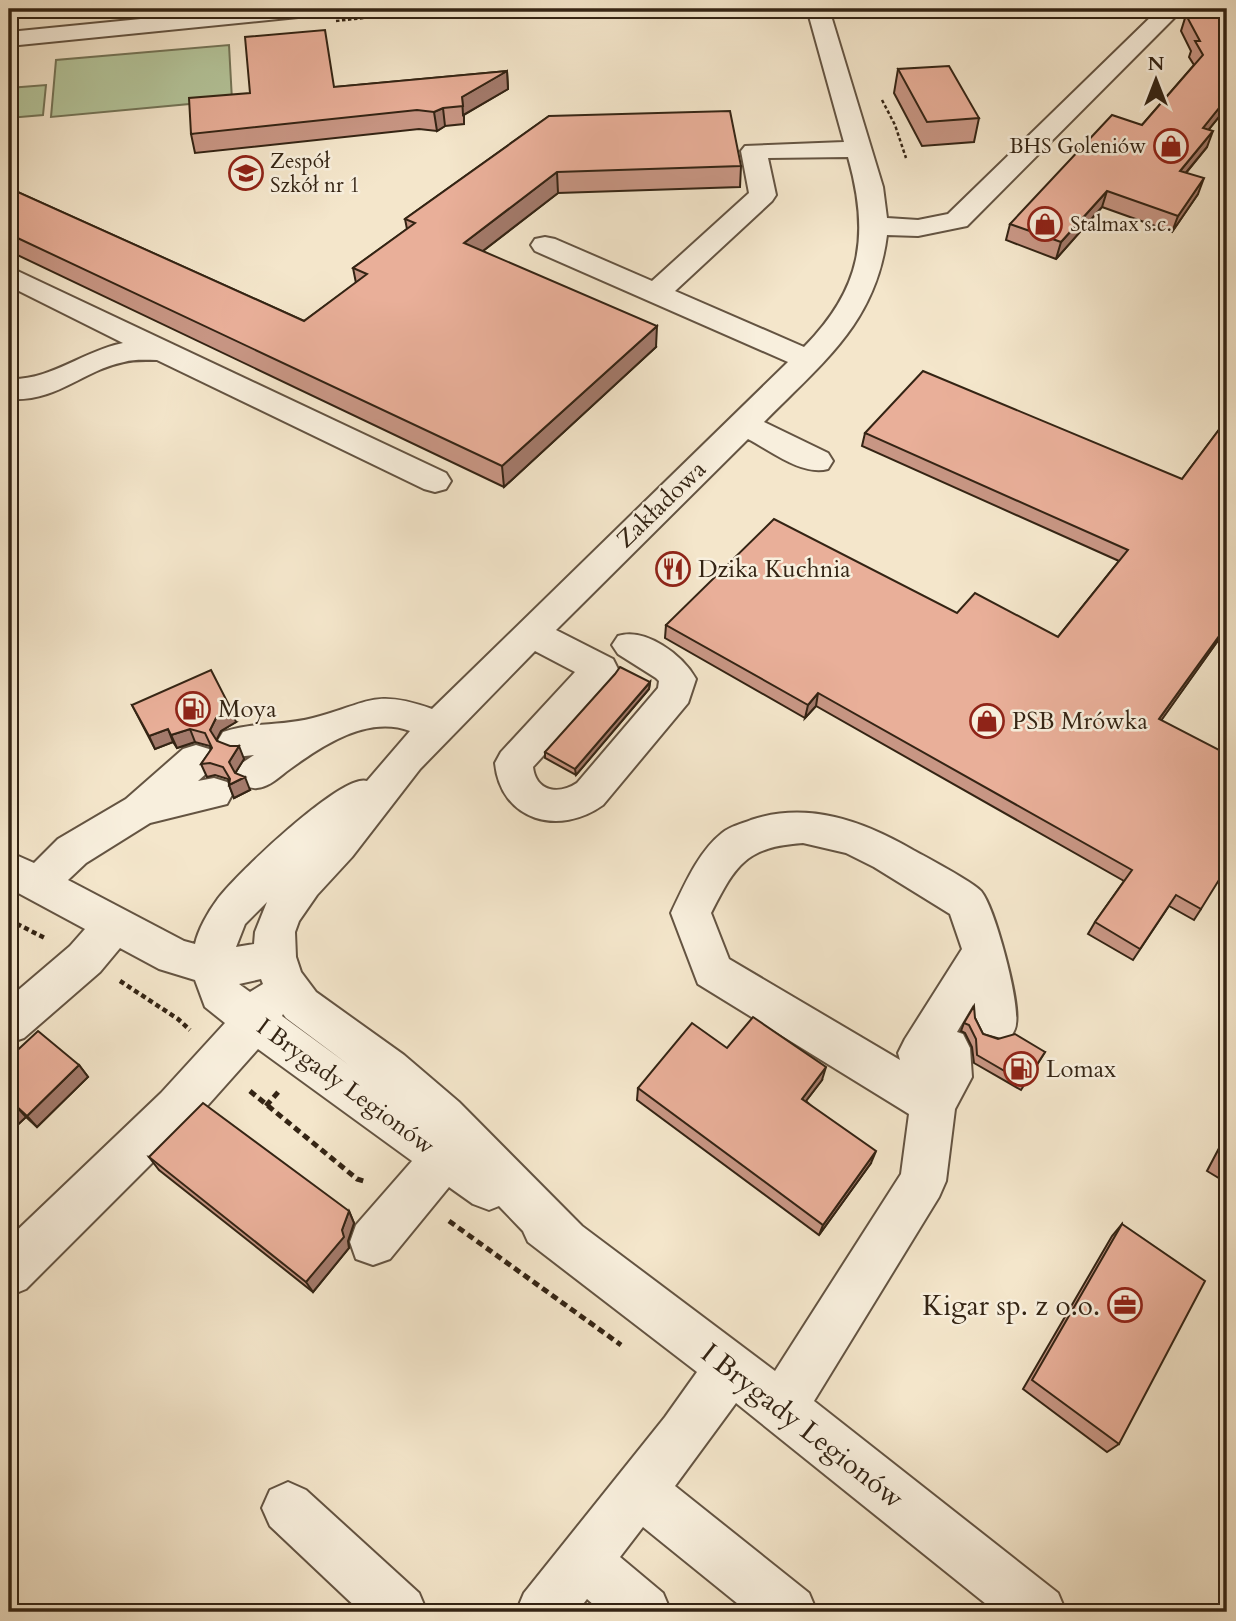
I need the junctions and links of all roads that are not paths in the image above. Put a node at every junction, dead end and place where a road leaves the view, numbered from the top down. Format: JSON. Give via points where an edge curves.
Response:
{"nodes":[{"id":1,"x":308,"y":9,"type":"edge"},
{"id":2,"x":818,"y":9,"type":"edge"},
{"id":3,"x":1172,"y":9,"type":"edge"},
{"id":4,"x":276,"y":10,"type":"edge"},
{"id":5,"x":9,"y":38,"type":"edge"},
{"id":6,"x":872,"y":78,"type":"road end"},
{"id":7,"x":838,"y":79,"type":"junction"},
{"id":8,"x":859,"y":149,"type":"junction"},
{"id":9,"x":875,"y":226,"type":"junction"},
{"id":10,"x":545,"y":245,"type":"dead end"},
{"id":11,"x":9,"y":275,"type":"edge"},
{"id":12,"x":656,"y":293,"type":"junction"},
{"id":13,"x":162,"y":351,"type":"junction"},
{"id":14,"x":809,"y":359,"type":"junction"},
{"id":15,"x":9,"y":389,"type":"edge"},
{"id":16,"x":744,"y":425,"type":"junction"},
{"id":17,"x":817,"y":461,"type":"dead end"},
{"id":18,"x":435,"y":481,"type":"dead end"},
{"id":19,"x":531,"y":633,"type":"junction"},
{"id":20,"x":630,"y":645,"type":"dead end"},
{"id":21,"x":438,"y":726,"type":"junction"},
{"id":22,"x":245,"y":758,"type":"dead end"},
{"id":23,"x":407,"y":758,"type":"junction"},
{"id":24,"x":205,"y":776,"type":"edge"},
{"id":25,"x":24,"y":876,"type":"edge"},
{"id":26,"x":115,"y":925,"type":"junction"},
{"id":27,"x":983,"y":951,"type":"junction"},
{"id":28,"x":212,"y":967,"type":"junction"},
{"id":29,"x":279,"y":969,"type":"junction"},
{"id":30,"x":986,"y":1013,"type":"tunnel mouth"},
{"id":31,"x":255,"y":1021,"type":"junction"},
{"id":32,"x":9,"y":1024,"type":"edge"},
{"id":33,"x":951,"y":1073,"type":"junction"},
{"id":34,"x":454,"y":1147,"type":"junction"},
{"id":35,"x":373,"y":1242,"type":"dead end"},
{"id":36,"x":9,"y":1272,"type":"edge"},
{"id":37,"x":731,"y":1367,"type":"junction"},
{"id":38,"x":781,"y":1407,"type":"junction"},
{"id":39,"x":639,"y":1490,"type":"junction"},
{"id":40,"x":288,"y":1508,"type":"dead end"},
{"id":41,"x":583,"y":1561,"type":"junction"},
{"id":42,"x":400,"y":1612,"type":"edge"},
{"id":43,"x":543,"y":1612,"type":"edge"},
{"id":44,"x":645,"y":1612,"type":"edge"},
{"id":45,"x":790,"y":1612,"type":"edge"},
{"id":46,"x":1039,"y":1612,"type":"edge"}],
"edges":[{"from":1,"to":4,"type":"street"},
{"from":2,"to":7,"type":"street","name":"Zakładowa"},
{"from":3,"to":9,"type":"street","via":[[957,220],[918,228]]},
{"from":4,"to":5,"type":"street"},
{"from":6,"to":7,"type":"street"},
{"from":7,"to":8,"type":"street","name":"Zakładowa"},
{"from":8,"to":9,"type":"street","name":"Zakładowa"},
{"from":8,"to":12,"type":"street","via":[[754,151],[763,195]]},
{"from":9,"to":14,"type":"street","name":"Zakładowa","via":[[870,261],[858,293],[840,327]]},
{"from":10,"to":12,"type":"street"},
{"from":11,"to":13,"type":"street"},
{"from":12,"to":14,"type":"street"},
{"from":13,"to":15,"type":"street","via":[[113,355],[40,387]]},
{"from":13,"to":18,"type":"street"},
{"from":14,"to":16,"type":"street","name":"Zakładowa"},
{"from":16,"to":17,"type":"street"},
{"from":16,"to":19,"type":"street","name":"Zakładowa"},
{"from":19,"to":20,"type":"street","via":[[602,717],[675,693],[678,679],[669,668]]},
{"from":19,"to":21,"type":"street","name":"Zakładowa"},
{"from":21,"to":22,"type":"street","via":[[399,712],[367,714]]},
{"from":21,"to":23,"type":"street","name":"Zakładowa"},
{"from":23,"to":28,"type":"street","name":"Zakładowa","via":[[311,832],[231,912],[216,940]]},
{"from":23,"to":29,"type":"street","name":"Zakładowa","via":[[282,913],[275,932]]},
{"from":24,"to":25,"type":"street"},
{"from":25,"to":26,"type":"street"},
{"from":26,"to":28,"type":"street","via":[[174,956]]},
{"from":26,"to":32,"type":"street","via":[[85,959]]},
{"from":27,"to":30,"type":"street"},
{"from":27,"to":33,"type":"street","via":[[920,1053]]},
{"from":27,"to":33,"type":"street","via":[[966,902],[857,838],[826,828],[785,827],[743,840],[711,873],[691,913],[713,971]]},
{"from":28,"to":29,"type":"street"},
{"from":28,"to":31,"type":"street","name":"I Brygady Legionów","via":[[220,994]]},
{"from":29,"to":31,"type":"street"},
{"from":29,"to":34,"type":"street","name":"I Brygady Legionów","via":[[301,1005],[389,1069]]},
{"from":31,"to":34,"type":"street","name":"I Brygady Legionów","via":[[307,1061]]},
{"from":31,"to":36,"type":"street","via":[[178,1108]]},
{"from":33,"to":38,"type":"street","via":[[923,1181]]},
{"from":34,"to":35,"type":"street"},
{"from":34,"to":37,"type":"street","name":"I Brygady Legionów","via":[[565,1241]]},
{"from":37,"to":38,"type":"street","name":"I Brygady Legionów"},
{"from":37,"to":39,"type":"street"},
{"from":38,"to":46,"type":"street","name":"I Brygady Legionów"},
{"from":39,"to":41,"type":"street"},
{"from":39,"to":45,"type":"street"},
{"from":40,"to":42,"type":"street"},
{"from":41,"to":43,"type":"street"},
{"from":41,"to":44,"type":"street"}]}
